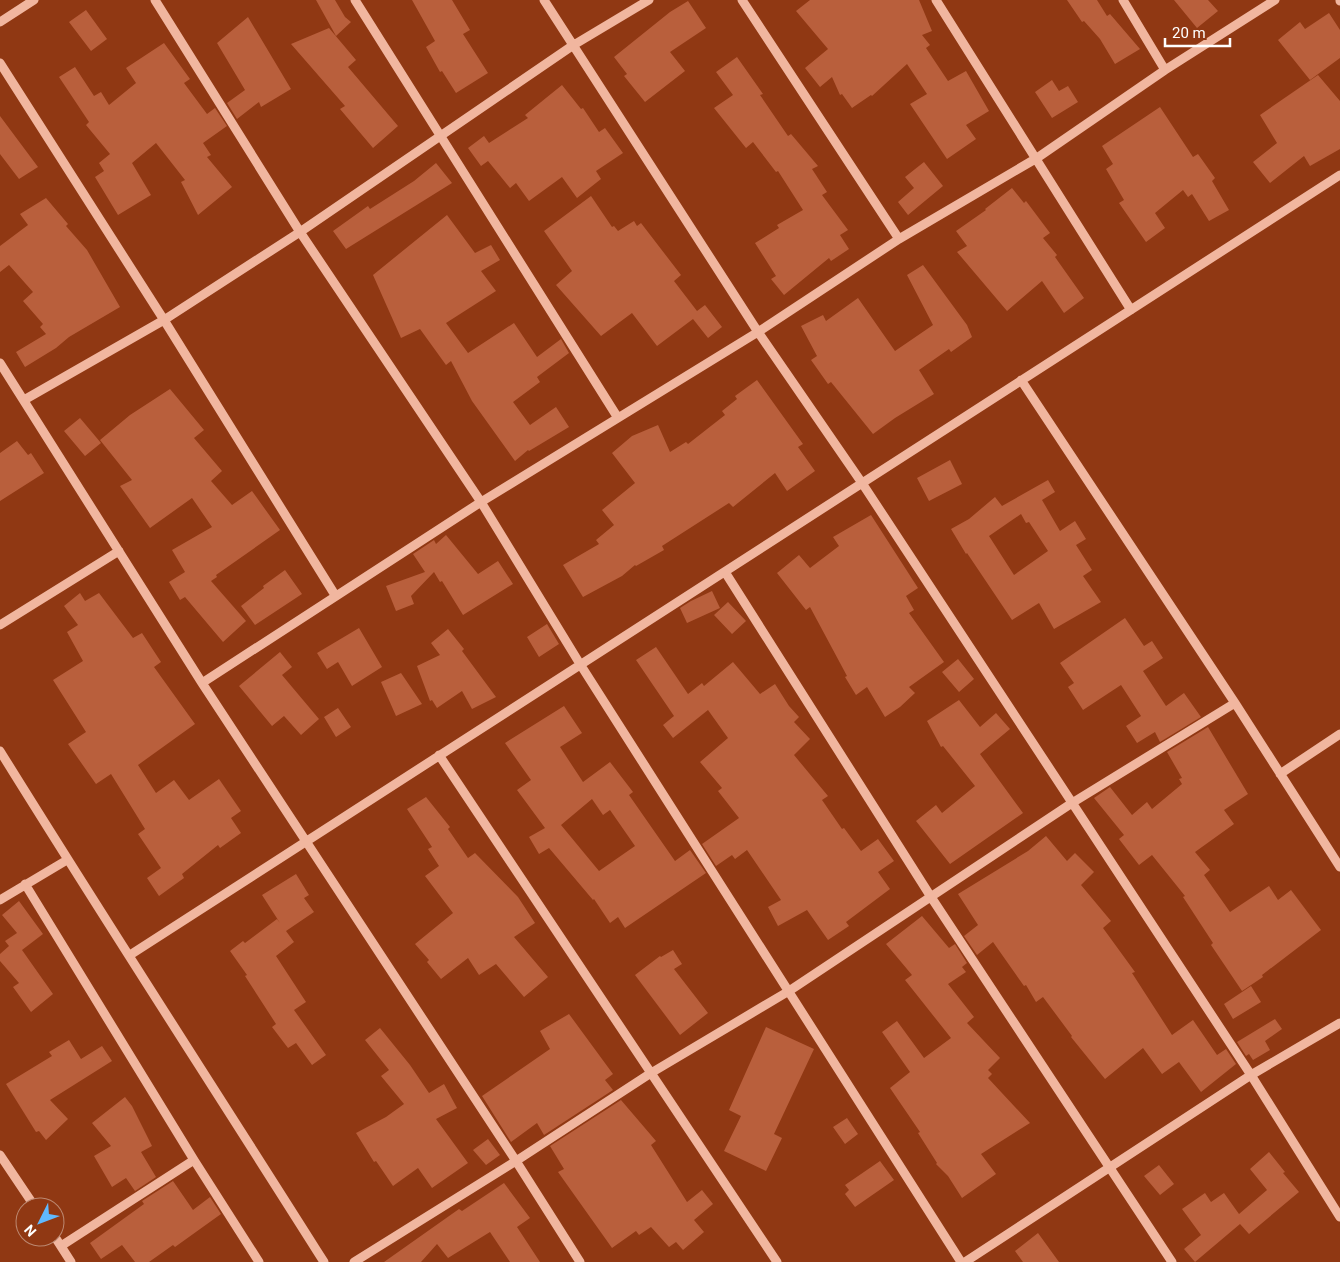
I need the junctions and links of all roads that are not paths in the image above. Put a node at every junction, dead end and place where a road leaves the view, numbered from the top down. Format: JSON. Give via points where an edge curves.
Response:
{"nodes":[{"id":1,"x":34,"y":0,"type":"edge"},
{"id":2,"x":155,"y":0,"type":"edge"},
{"id":3,"x":356,"y":0,"type":"edge"},
{"id":4,"x":544,"y":0,"type":"edge"},
{"id":5,"x":649,"y":0,"type":"edge"},
{"id":6,"x":742,"y":0,"type":"edge"},
{"id":7,"x":936,"y":0,"type":"edge"},
{"id":8,"x":1123,"y":0,"type":"edge"},
{"id":9,"x":1275,"y":0,"type":"edge"},
{"id":10,"x":0,"y":22,"type":"edge"},
{"id":11,"x":572,"y":46,"type":"junction"},
{"id":12,"x":0,"y":63,"type":"edge"},
{"id":13,"x":1165,"y":70,"type":"junction"},
{"id":14,"x":441,"y":135,"type":"junction"},
{"id":15,"x":1037,"y":158,"type":"junction"},
{"id":16,"x":1340,"y":175,"type":"edge"},
{"id":17,"x":300,"y":232,"type":"junction"},
{"id":18,"x":899,"y":239,"type":"junction"},
{"id":19,"x":1131,"y":310,"type":"junction"},
{"id":20,"x":164,"y":320,"type":"junction"},
{"id":21,"x":758,"y":332,"type":"junction"},
{"id":22,"x":0,"y":363,"type":"edge"},
{"id":23,"x":1021,"y":380,"type":"junction"},
{"id":24,"x":24,"y":400,"type":"junction"},
{"id":25,"x":618,"y":418,"type":"junction"},
{"id":26,"x":862,"y":483,"type":"junction"},
{"id":27,"x":481,"y":502,"type":"junction"},
{"id":28,"x":119,"y":551,"type":"junction"},
{"id":29,"x":725,"y":572,"type":"junction"},
{"id":30,"x":335,"y":595,"type":"junction"},
{"id":31,"x":0,"y":625,"type":"edge"},
{"id":32,"x":580,"y":664,"type":"junction"},
{"id":33,"x":202,"y":683,"type":"junction"},
{"id":34,"x":1235,"y":704,"type":"junction"},
{"id":35,"x":1340,"y":734,"type":"edge"},
{"id":36,"x":0,"y":751,"type":"edge"},
{"id":37,"x":439,"y":755,"type":"junction"},
{"id":38,"x":1280,"y":774,"type":"junction"},
{"id":39,"x":1072,"y":803,"type":"junction"},
{"id":40,"x":305,"y":842,"type":"junction"},
{"id":41,"x":67,"y":860,"type":"junction"},
{"id":42,"x":1340,"y":866,"type":"edge"},
{"id":43,"x":25,"y":884,"type":"junction"},
{"id":44,"x":931,"y":897,"type":"junction"},
{"id":45,"x":0,"y":900,"type":"edge"},
{"id":46,"x":130,"y":955,"type":"junction"},
{"id":47,"x":789,"y":991,"type":"junction"},
{"id":48,"x":1340,"y":1023,"type":"edge"},
{"id":49,"x":651,"y":1073,"type":"junction"},
{"id":50,"x":1251,"y":1075,"type":"junction"},
{"id":51,"x":0,"y":1155,"type":"edge"},
{"id":52,"x":194,"y":1160,"type":"junction"},
{"id":53,"x":516,"y":1161,"type":"junction"},
{"id":54,"x":1111,"y":1168,"type":"junction"},
{"id":55,"x":27,"y":1197,"type":"edge"},
{"id":56,"x":1340,"y":1218,"type":"edge"},
{"id":57,"x":65,"y":1243,"type":"edge"},
{"id":58,"x":62,"y":1247,"type":"edge"},
{"id":59,"x":71,"y":1262,"type":"edge"},
{"id":60,"x":259,"y":1262,"type":"edge"},
{"id":61,"x":324,"y":1262,"type":"edge"},
{"id":62,"x":354,"y":1262,"type":"edge"},
{"id":63,"x":580,"y":1262,"type":"edge"},
{"id":64,"x":777,"y":1262,"type":"edge"},
{"id":65,"x":963,"y":1262,"type":"edge"},
{"id":66,"x":1172,"y":1262,"type":"edge"}],
"edges":[{"from":1,"to":10,"type":"street"},
{"from":2,"to":17,"type":"street"},
{"from":3,"to":14,"type":"street"},
{"from":4,"to":11,"type":"street"},
{"from":5,"to":11,"type":"street"},
{"from":6,"to":18,"type":"street"},
{"from":7,"to":15,"type":"street"},
{"from":8,"to":13,"type":"street"},
{"from":9,"to":13,"type":"street"},
{"from":11,"to":14,"type":"street"},
{"from":11,"to":21,"type":"street"},
{"from":12,"to":20,"type":"street"},
{"from":13,"to":15,"type":"street"},
{"from":14,"to":17,"type":"street"},
{"from":14,"to":25,"type":"street"},
{"from":15,"to":18,"type":"street"},
{"from":15,"to":19,"type":"street"},
{"from":16,"to":19,"type":"street"},
{"from":17,"to":20,"type":"street"},
{"from":17,"to":27,"type":"street"},
{"from":18,"to":21,"type":"street"},
{"from":19,"to":23,"type":"street"},
{"from":20,"to":24,"type":"street"},
{"from":20,"to":30,"type":"street"},
{"from":21,"to":25,"type":"street"},
{"from":21,"to":26,"type":"street"},
{"from":22,"to":24,"type":"street"},
{"from":23,"to":26,"type":"street"},
{"from":23,"to":34,"type":"street"},
{"from":24,"to":28,"type":"street"},
{"from":25,"to":27,"type":"street"},
{"from":26,"to":29,"type":"street"},
{"from":26,"to":39,"type":"street"},
{"from":27,"to":30,"type":"street"},
{"from":27,"to":32,"type":"street"},
{"from":28,"to":31,"type":"street"},
{"from":28,"to":33,"type":"street"},
{"from":29,"to":32,"type":"street"},
{"from":29,"to":44,"type":"street"},
{"from":30,"to":33,"type":"street"},
{"from":32,"to":37,"type":"street"},
{"from":32,"to":47,"type":"street"},
{"from":33,"to":40,"type":"street"},
{"from":34,"to":38,"type":"street"},
{"from":34,"to":39,"type":"street"},
{"from":35,"to":38,"type":"street"},
{"from":36,"to":41,"type":"street"},
{"from":37,"to":40,"type":"street"},
{"from":37,"to":49,"type":"street"},
{"from":38,"to":42,"type":"street"},
{"from":39,"to":44,"type":"street"},
{"from":39,"to":50,"type":"street"},
{"from":40,"to":46,"type":"street"},
{"from":40,"to":53,"type":"street"},
{"from":41,"to":43,"type":"street"},
{"from":41,"to":46,"type":"street"},
{"from":43,"to":45,"type":"street"},
{"from":43,"to":52,"type":"street"},
{"from":44,"to":47,"type":"street"},
{"from":44,"to":54,"type":"street"},
{"from":46,"to":61,"type":"street"},
{"from":47,"to":49,"type":"street"},
{"from":47,"to":65,"type":"street"},
{"from":48,"to":50,"type":"street"},
{"from":49,"to":53,"type":"street"},
{"from":49,"to":64,"type":"street"},
{"from":50,"to":54,"type":"street"},
{"from":50,"to":56,"type":"street"},
{"from":51,"to":55,"type":"street"},
{"from":52,"to":57,"type":"street"},
{"from":52,"to":60,"type":"street"},
{"from":53,"to":62,"type":"street"},
{"from":53,"to":63,"type":"street"},
{"from":54,"to":65,"type":"street"},
{"from":54,"to":66,"type":"street"},
{"from":58,"to":59,"type":"street"}]}
